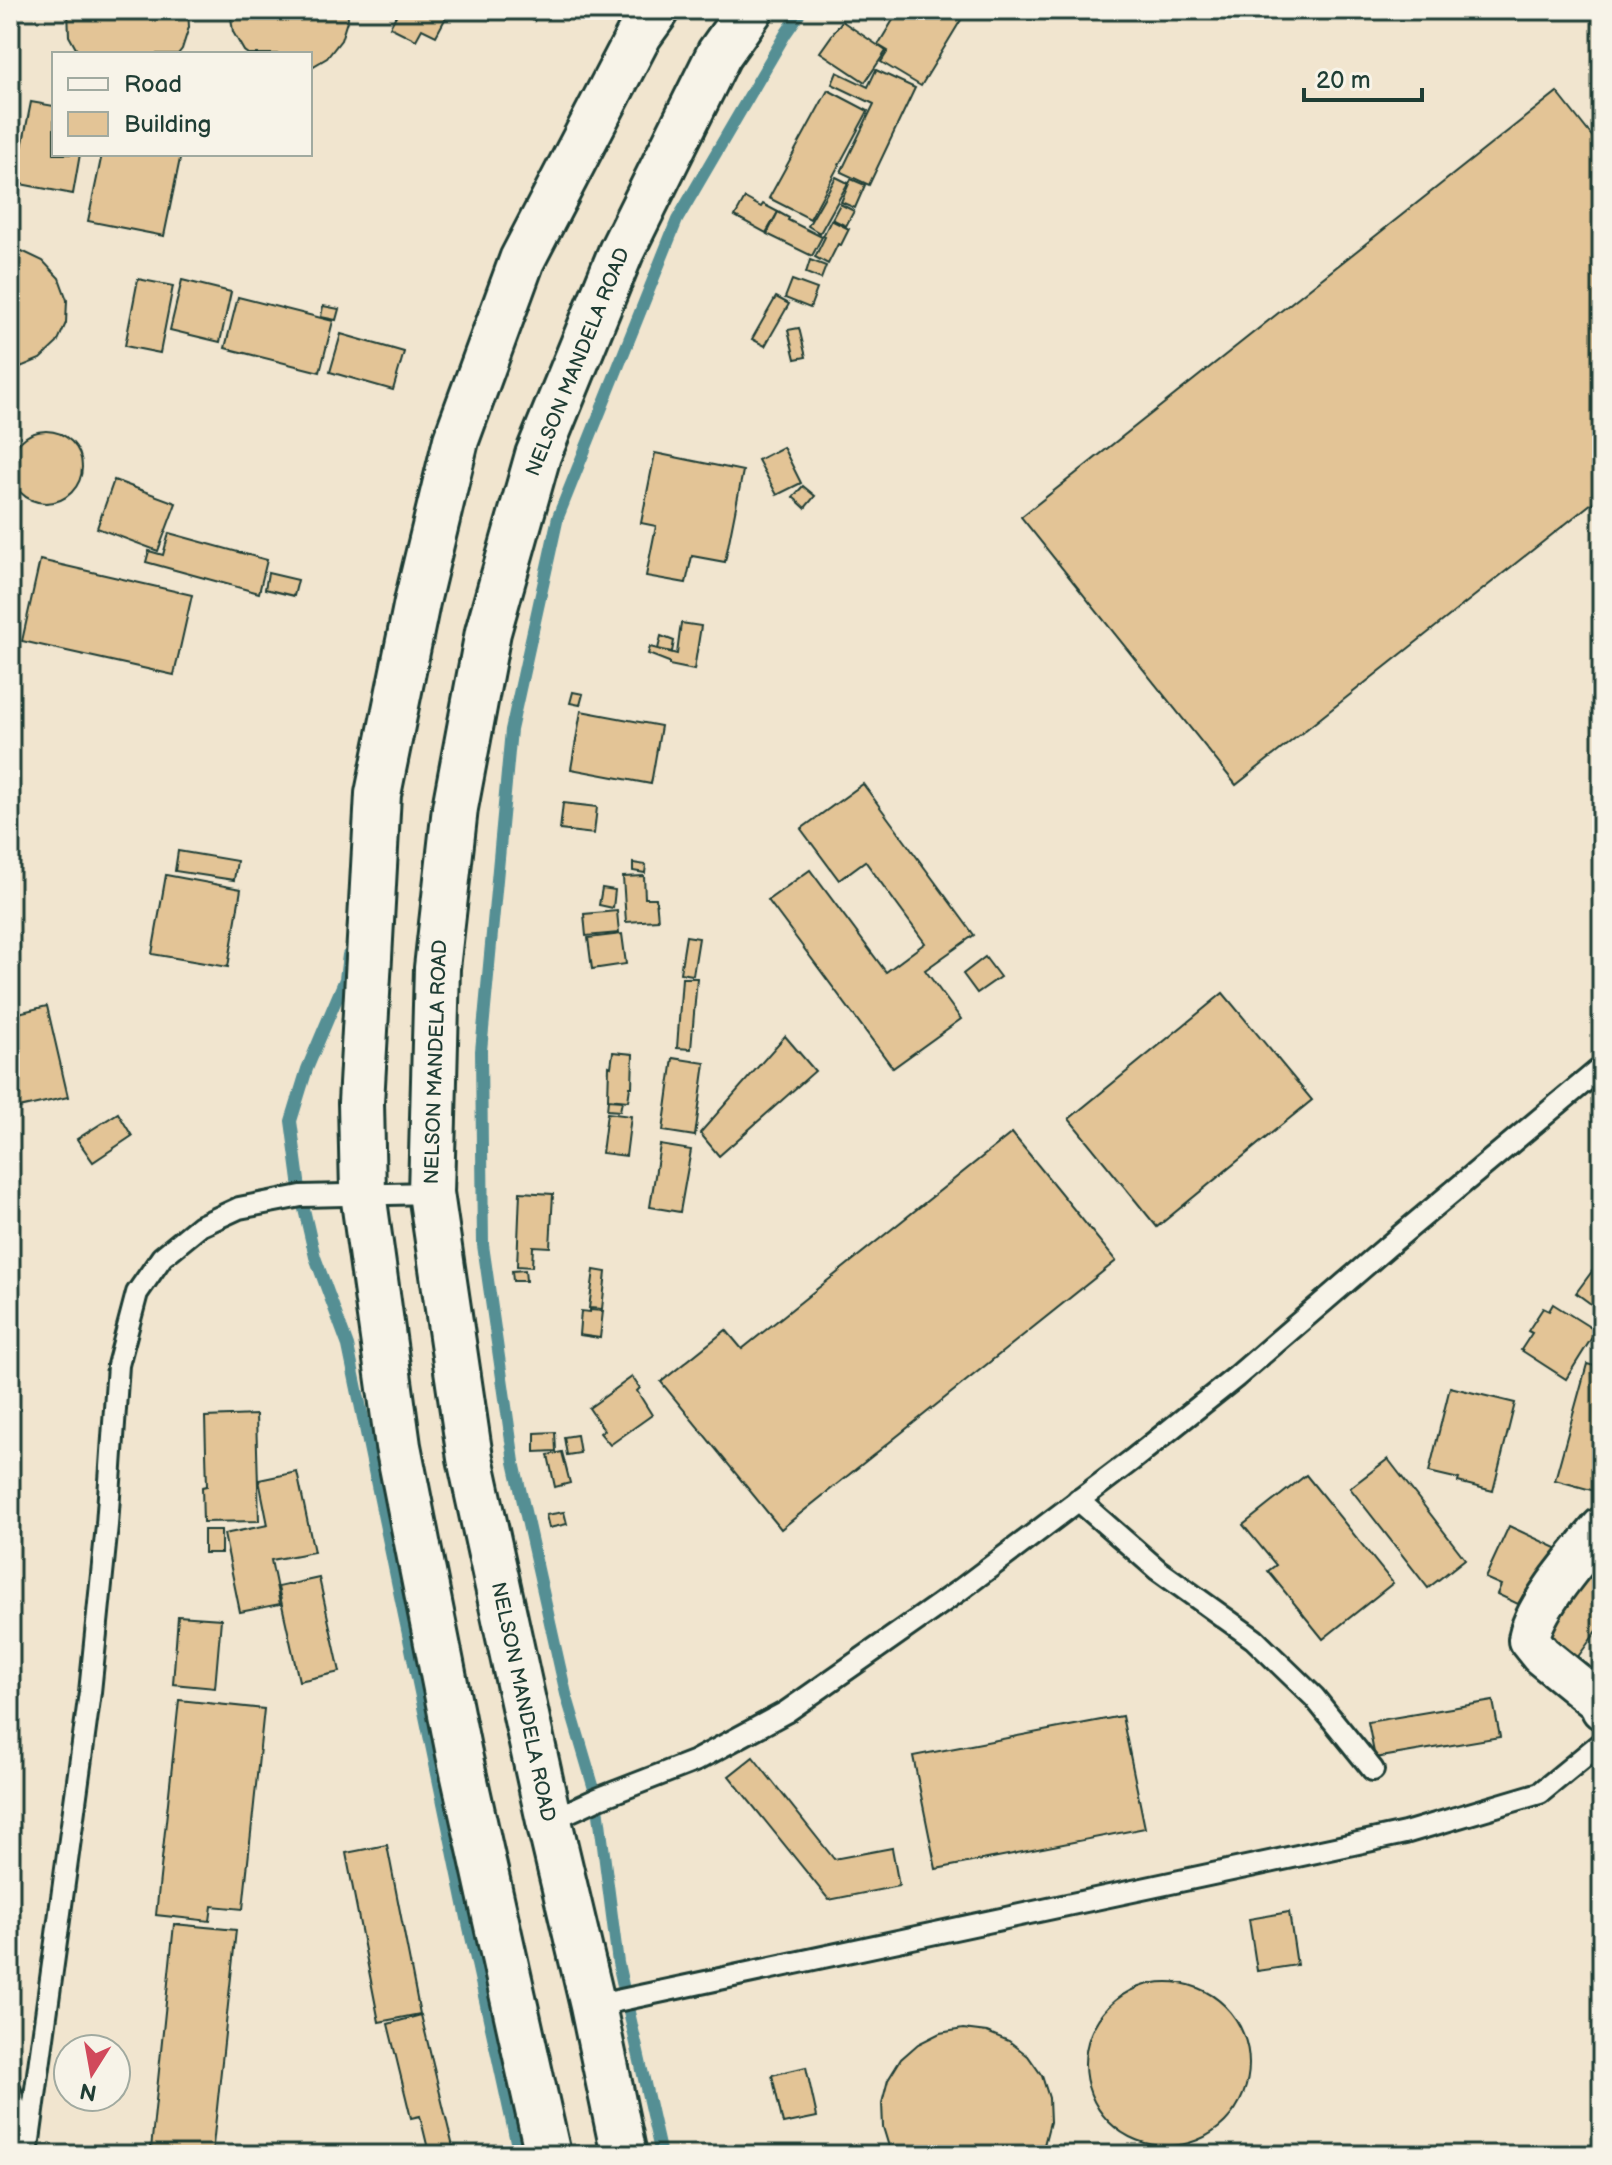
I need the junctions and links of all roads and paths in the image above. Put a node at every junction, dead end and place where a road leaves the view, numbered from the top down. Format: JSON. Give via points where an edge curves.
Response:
{"nodes":[{"id":1,"x":657,"y":10,"type":"edge"},
{"id":2,"x":750,"y":10,"type":"edge"},
{"id":3,"x":1602,"y":1067,"type":"edge"},
{"id":4,"x":363,"y":1193,"type":"junction"},
{"id":5,"x":431,"y":1193,"type":"junction"},
{"id":6,"x":1078,"y":1500,"type":"junction"},
{"id":7,"x":1602,"y":1528,"type":"edge"},
{"id":8,"x":1602,"y":1709,"type":"edge"},
{"id":9,"x":1602,"y":1742,"type":"edge"},
{"id":10,"x":1373,"y":1770,"type":"dead end"},
{"id":11,"x":549,"y":1821,"type":"junction"},
{"id":12,"x":593,"y":2006,"type":"junction"},
{"id":13,"x":10,"y":2091,"type":"edge"},
{"id":14,"x":27,"y":2150,"type":"edge"},
{"id":15,"x":548,"y":2155,"type":"edge"},
{"id":16,"x":624,"y":2155,"type":"edge"}],
"edges":[{"from":1,"to":4,"type":"main road","via":[[522,260],[456,440],[378,794],[361,1103]]},
{"from":2,"to":5,"type":"main road","name":"NELSON MANDELA ROAD","via":[[719,54],[621,252],[538,455],[488,632],[455,808],[437,968]]},
{"from":3,"to":6,"type":"lane","via":[[1236,1377]]},
{"from":4,"to":5,"type":"lane"},
{"from":4,"to":14,"type":"lane","via":[[301,1196],[239,1208],[200,1226],[162,1257],[137,1293],[118,1365],[90,1692]]},
{"from":4,"to":15,"type":"main road","via":[[398,1446],[459,1754]]},
{"from":5,"to":11,"type":"main road","name":"NELSON MANDELA ROAD","via":[[470,1458]]},
{"from":6,"to":10,"type":"lane","via":[[1158,1570],[1254,1639],[1314,1697]]},
{"from":6,"to":11,"type":"lane","via":[[786,1712],[695,1761]]},
{"from":7,"to":8,"type":"street","via":[[1533,1621],[1529,1640]]},
{"from":9,"to":12,"type":"lane","via":[[1540,1793],[1405,1833]]},
{"from":11,"to":12,"type":"main road","name":"NELSON MANDELA ROAD"},
{"from":12,"to":16,"type":"main road","name":"NELSON MANDELA ROAD"},
{"from":13,"to":14,"type":"lane"}]}
